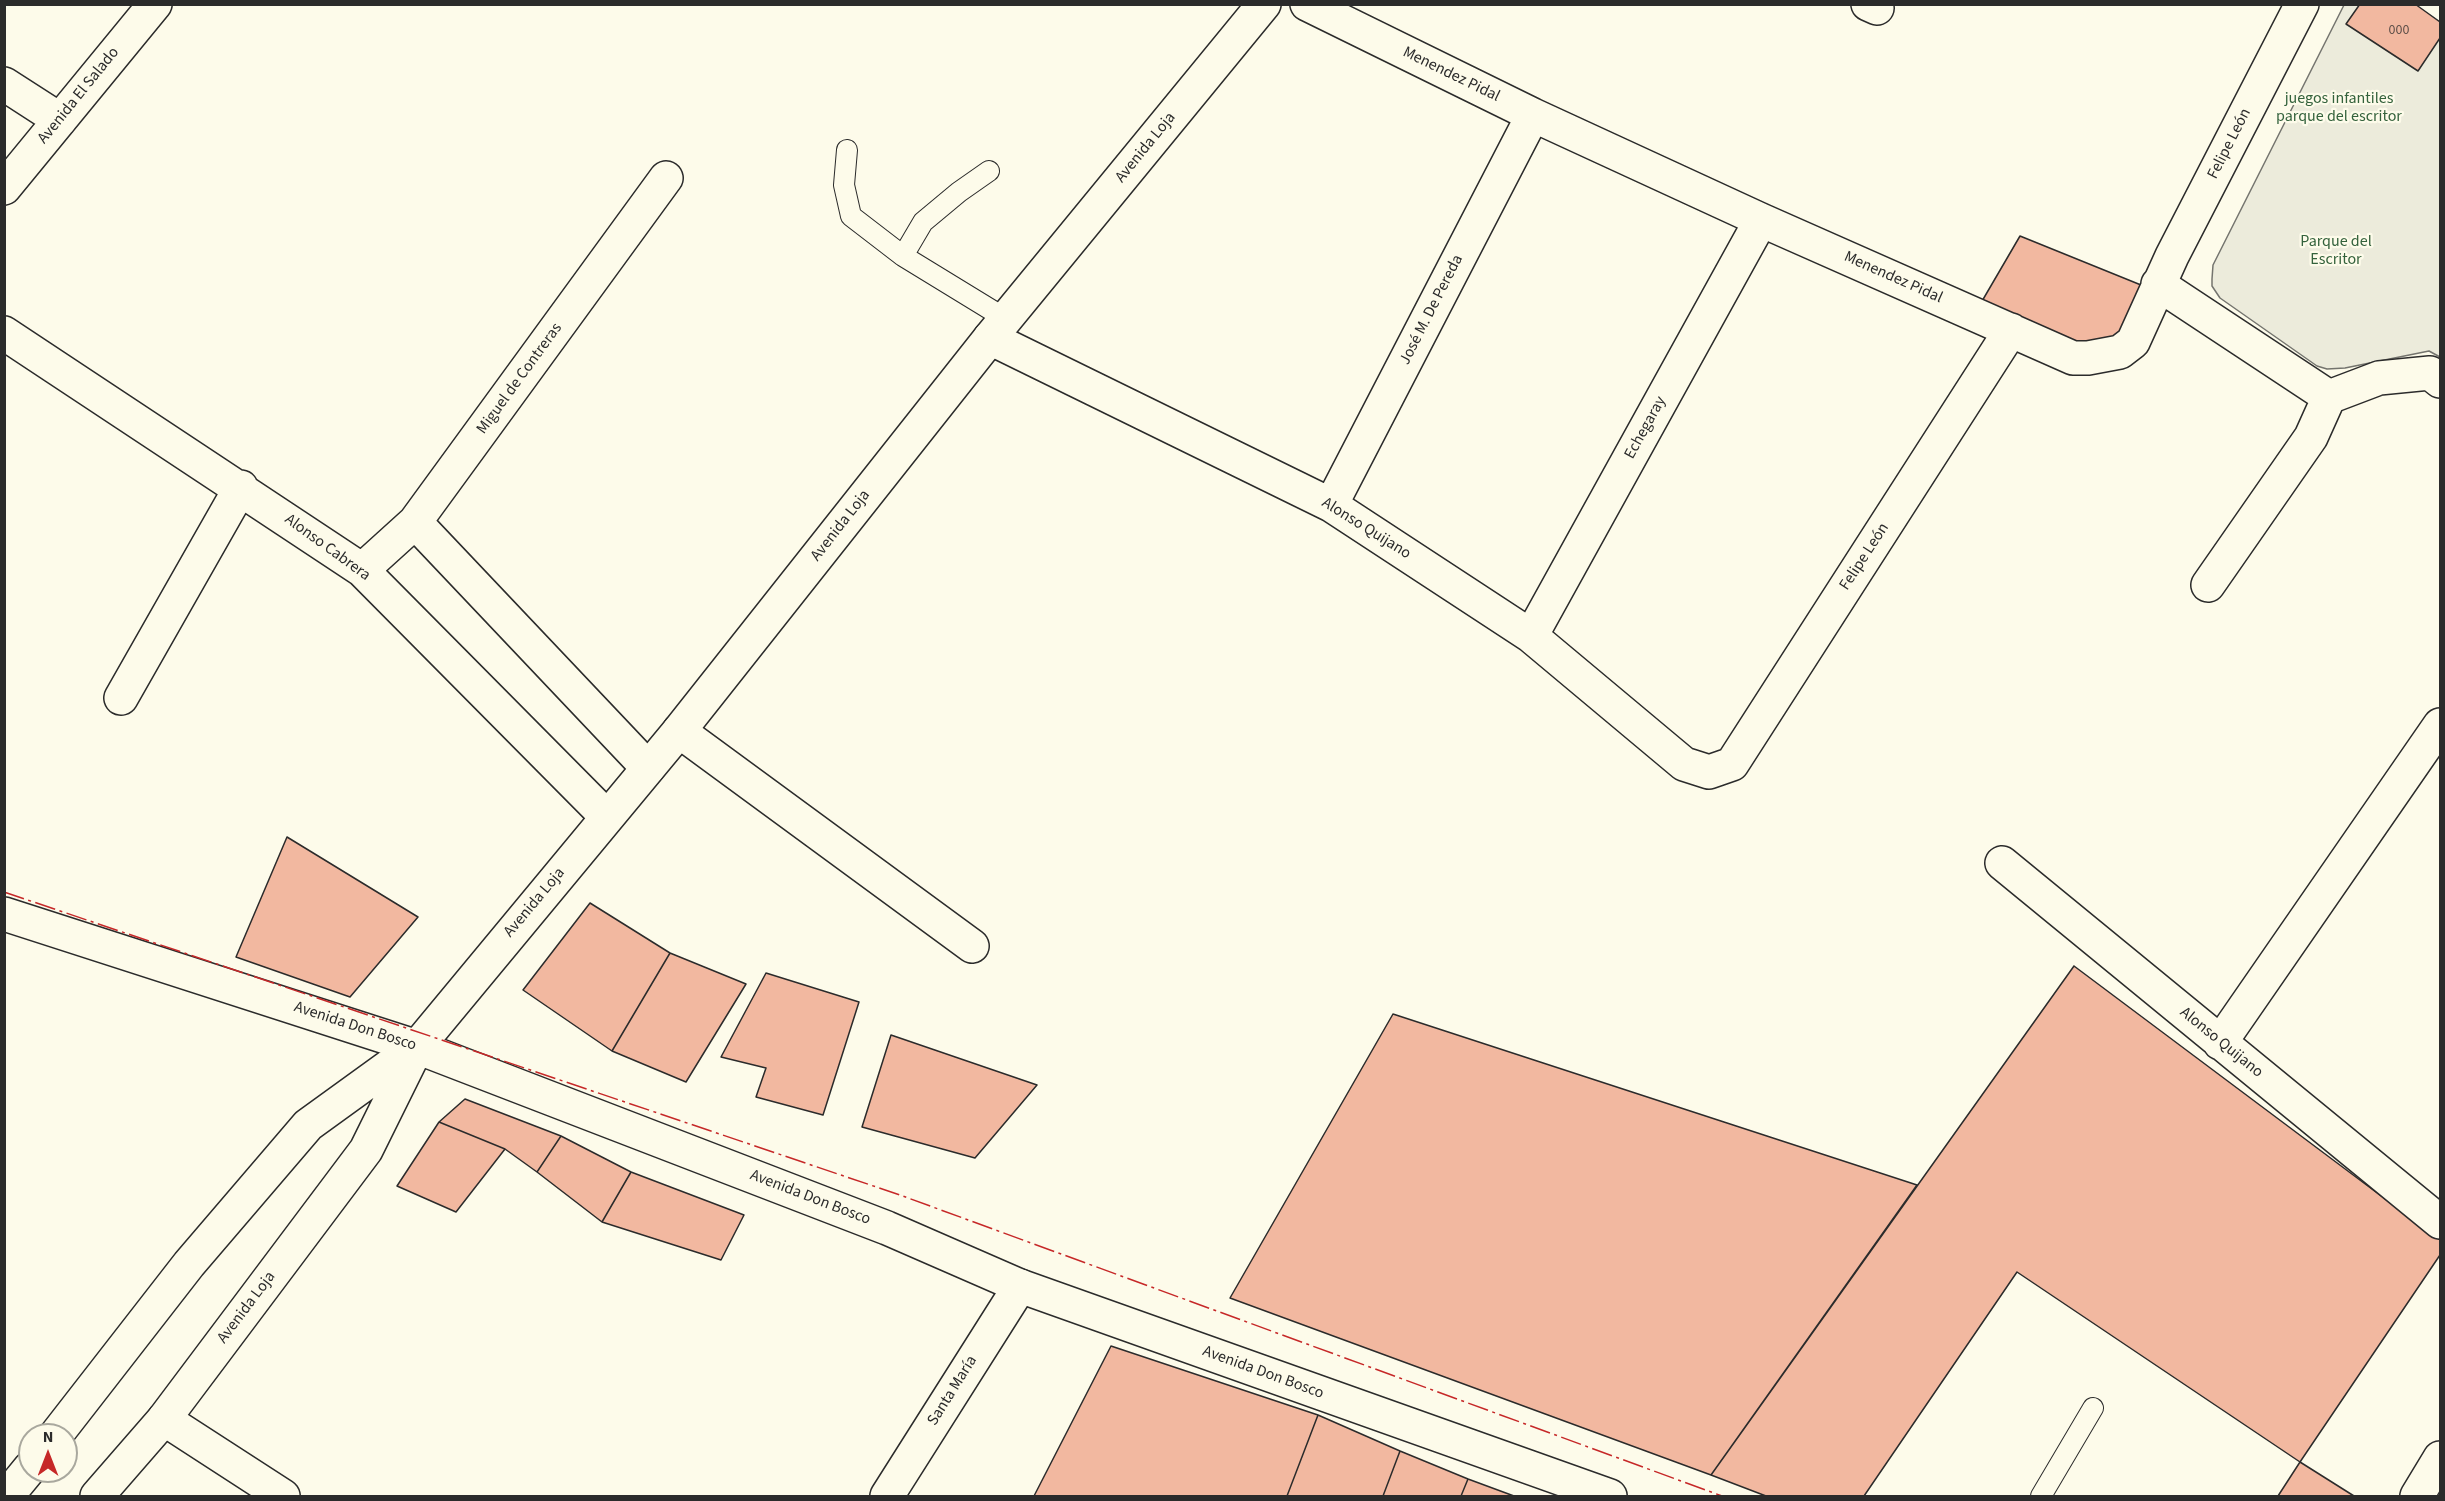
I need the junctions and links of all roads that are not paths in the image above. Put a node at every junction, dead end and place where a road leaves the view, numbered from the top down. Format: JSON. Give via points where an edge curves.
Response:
{"nodes":[{"id":1,"x":154,"y":4,"type":"edge"},
{"id":2,"x":1264,"y":4,"type":"edge"},
{"id":3,"x":1307,"y":4,"type":"edge"},
{"id":4,"x":2302,"y":4,"type":"edge"},
{"id":5,"x":4,"y":84,"type":"edge"},
{"id":6,"x":1533,"y":115,"type":"junction"},
{"id":7,"x":60,"y":120,"type":"junction"},
{"id":8,"x":847,"y":150,"type":"dead end"},
{"id":9,"x":989,"y":171,"type":"dead end"},
{"id":10,"x":666,"y":178,"type":"dead end"},
{"id":11,"x":4,"y":188,"type":"edge"},
{"id":12,"x":1761,"y":220,"type":"junction"},
{"id":13,"x":903,"y":256,"type":"junction"},
{"id":14,"x":2158,"y":285,"type":"junction"},
{"id":15,"x":998,"y":328,"type":"junction"},
{"id":16,"x":2011,"y":330,"type":"junction"},
{"id":17,"x":4,"y":333,"type":"edge"},
{"id":18,"x":2440,"y":381,"type":"edge"},
{"id":19,"x":2329,"y":397,"type":"junction"},
{"id":20,"x":241,"y":488,"type":"junction"},
{"id":21,"x":1331,"y":505,"type":"junction"},
{"id":22,"x":415,"y":522,"type":"junction"},
{"id":23,"x":362,"y":570,"type":"junction"},
{"id":24,"x":2208,"y":585,"type":"dead end"},
{"id":25,"x":1531,"y":636,"type":"junction"},
{"id":26,"x":122,"y":698,"type":"dead end"},
{"id":27,"x":2440,"y":725,"type":"edge"},
{"id":28,"x":679,"y":730,"type":"junction"},
{"id":29,"x":648,"y":768,"type":"junction"},
{"id":30,"x":1709,"y":772,"type":"joint"},
{"id":31,"x":607,"y":817,"type":"junction"},
{"id":32,"x":2002,"y":863,"type":"dead end"},
{"id":33,"x":4,"y":914,"type":"edge"},
{"id":34,"x":972,"y":946,"type":"dead end"},
{"id":35,"x":2220,"y":1043,"type":"junction"},
{"id":36,"x":417,"y":1047,"type":"junction"},
{"id":37,"x":2440,"y":1222,"type":"edge"},
{"id":38,"x":1020,"y":1286,"type":"junction"},
{"id":39,"x":2093,"y":1408,"type":"dead end"},
{"id":40,"x":164,"y":1419,"type":"junction"},
{"id":41,"x":65,"y":1423,"type":"edge"},
{"id":42,"x":2440,"y":1458,"type":"edge"},
{"id":43,"x":97,"y":1497,"type":"edge"},
{"id":44,"x":283,"y":1497,"type":"edge"},
{"id":45,"x":887,"y":1497,"type":"edge"},
{"id":46,"x":1610,"y":1497,"type":"edge"},
{"id":47,"x":2041,"y":1497,"type":"edge"},
{"id":48,"x":2417,"y":1497,"type":"edge"}],
"edges":[{"from":1,"to":7,"type":"street","name":"Avenida El Salado"},
{"from":2,"to":15,"type":"street","name":"Avenida Loja"},
{"from":3,"to":6,"type":"street","name":"Menendez Pidal"},
{"from":4,"to":14,"type":"street","name":"Felipe León"},
{"from":5,"to":7,"type":"street"},
{"from":6,"to":12,"type":"street","name":"Menendez Pidal"},
{"from":6,"to":21,"type":"street","name":"José M. De Pereda"},
{"from":7,"to":11,"type":"street","name":"Avenida El Salado"},
{"from":8,"to":13,"type":"lane","via":[[844,185],[851,216]]},
{"from":9,"to":13,"type":"lane","via":[[923,222]]},
{"from":10,"to":22,"type":"street","name":"Miguel de Contreras"},
{"from":12,"to":16,"type":"street","name":"Menendez Pidal"},
{"from":12,"to":25,"type":"street","name":"Echegaray"},
{"from":13,"to":15,"type":"lane"},
{"from":14,"to":16,"type":"street","name":"Menendez Pidal","via":[[2133,342],[2120,352],[2073,358]]},
{"from":14,"to":19,"type":"street"},
{"from":15,"to":21,"type":"street","name":"Alonso Quijano"},
{"from":15,"to":28,"type":"street","name":"Avenida Loja"},
{"from":16,"to":30,"type":"street","name":"Felipe León","via":[[1732,764]]},
{"from":17,"to":20,"type":"street","name":"Alonso Cabrera"},
{"from":18,"to":19,"type":"street","via":[[2430,373],[2379,378]]},
{"from":19,"to":24,"type":"street","via":[[2311,437]]},
{"from":20,"to":23,"type":"street","name":"Alonso Cabrera"},
{"from":20,"to":26,"type":"street"},
{"from":21,"to":25,"type":"street","name":"Alonso Quijano"},
{"from":22,"to":23,"type":"street","name":"Miguel de Contreras"},
{"from":22,"to":29,"type":"street"},
{"from":23,"to":31,"type":"street","name":"Alonso Cabrera"},
{"from":25,"to":30,"type":"street","name":"Alonso Quijano","via":[[1684,764]]},
{"from":27,"to":35,"type":"street"},
{"from":28,"to":29,"type":"street","name":"Avenida Loja"},
{"from":28,"to":34,"type":"street"},
{"from":29,"to":31,"type":"street","name":"Avenida Loja"},
{"from":31,"to":36,"type":"street","name":"Avenida Loja"},
{"from":32,"to":35,"type":"street","name":"Alonso Quijano"},
{"from":33,"to":36,"type":"street","name":"Avenida Don Bosco"},
{"from":35,"to":37,"type":"street","name":"Alonso Quijano"},
{"from":36,"to":38,"type":"street","name":"Avenida Don Bosco","via":[[887,1228]]},
{"from":36,"to":40,"type":"street","name":"Avenida Loja","via":[[366,1150]]},
{"from":36,"to":41,"type":"street","name":"Avenida Loja","via":[[308,1125],[189,1264]]},
{"from":38,"to":45,"type":"street","name":"Santa María"},
{"from":38,"to":46,"type":"street","name":"Avenida Don Bosco"},
{"from":39,"to":47,"type":"lane"},
{"from":40,"to":43,"type":"street","name":"Avenida Loja"},
{"from":40,"to":44,"type":"street"},
{"from":42,"to":48,"type":"street"}]}
